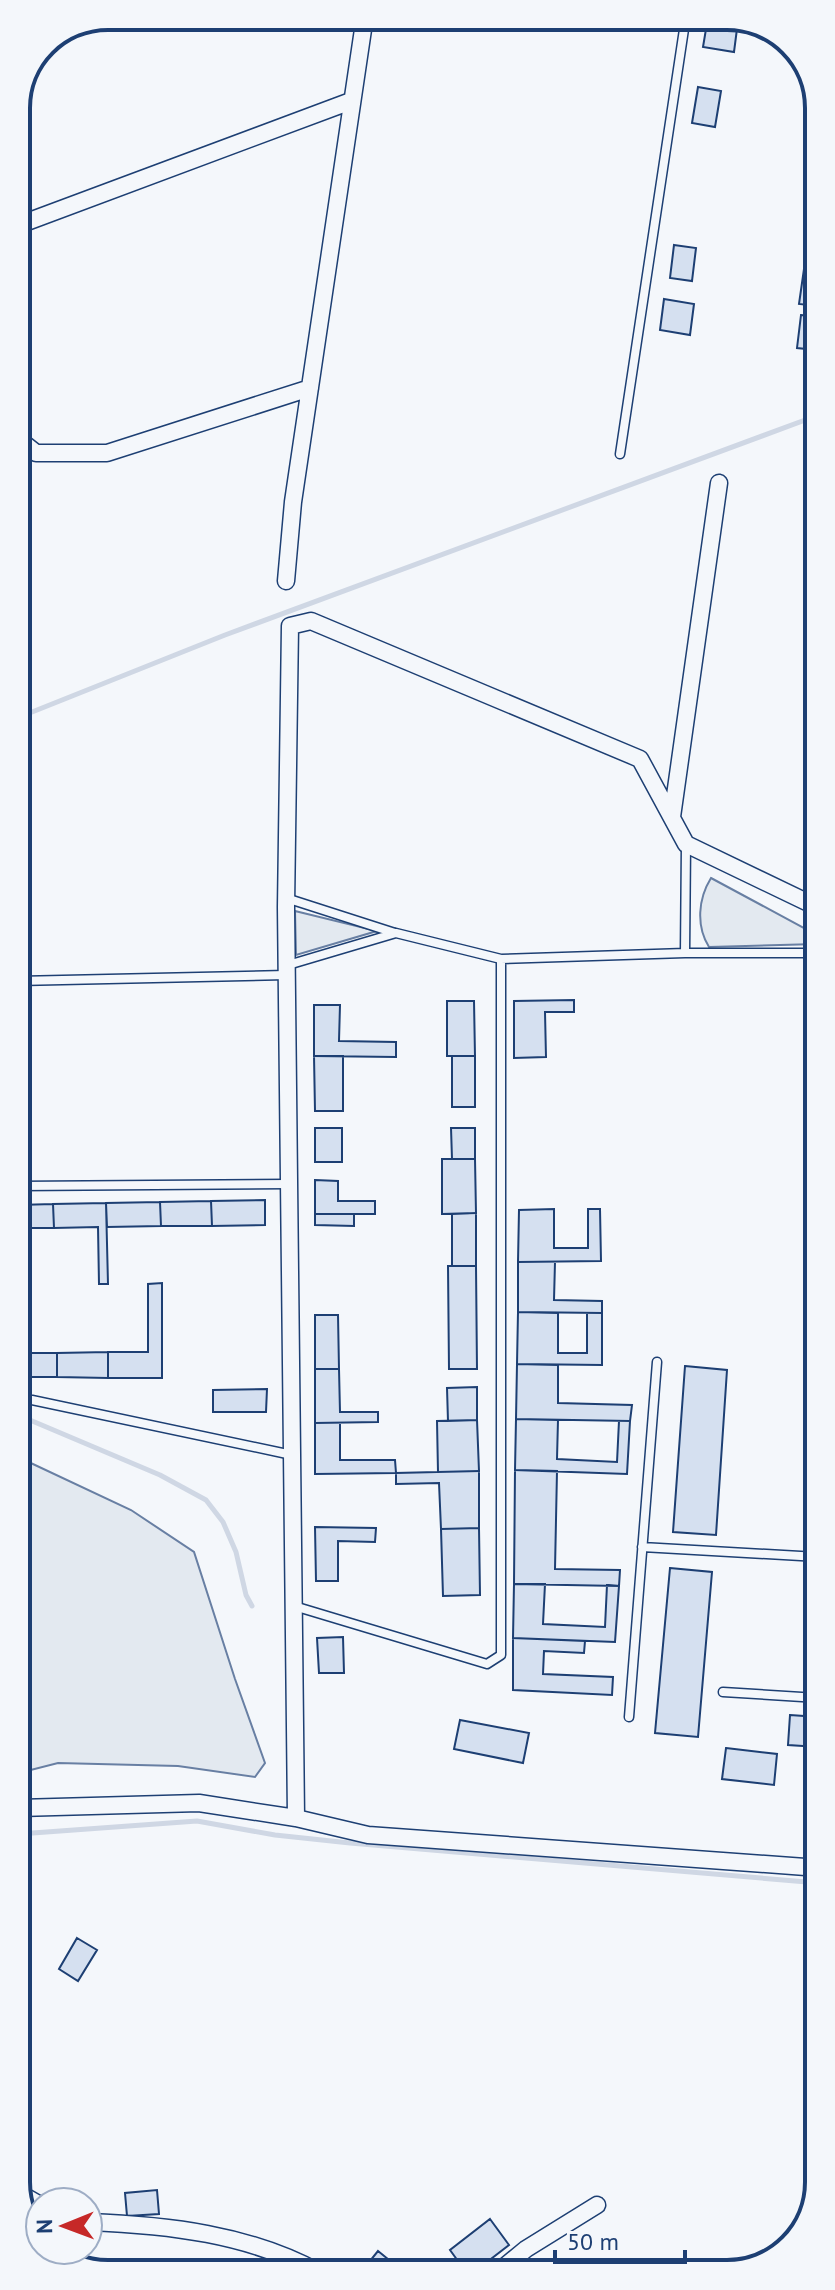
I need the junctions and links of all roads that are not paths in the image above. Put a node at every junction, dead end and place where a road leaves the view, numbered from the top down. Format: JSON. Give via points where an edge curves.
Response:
{"nodes":[{"id":1,"x":363,"y":30,"type":"edge"},
{"id":2,"x":684,"y":30,"type":"edge"},
{"id":3,"x":351,"y":101,"type":"junction"},
{"id":4,"x":30,"y":221,"type":"edge"},
{"id":5,"x":310,"y":388,"type":"junction"},
{"id":6,"x":30,"y":448,"type":"edge"},
{"id":7,"x":620,"y":454,"type":"dead end"},
{"id":8,"x":719,"y":483,"type":"dead end"},
{"id":9,"x":286,"y":581,"type":"dead end"},
{"id":10,"x":672,"y":817,"type":"junction"},
{"id":11,"x":686,"y":844,"type":"junction"},
{"id":12,"x":286,"y":898,"type":"junction"},
{"id":13,"x":805,"y":901,"type":"edge"},
{"id":14,"x":396,"y":933,"type":"junction"},
{"id":15,"x":685,"y":953,"type":"junction"},
{"id":16,"x":805,"y":953,"type":"edge"},
{"id":17,"x":501,"y":959,"type":"junction"},
{"id":18,"x":287,"y":970,"type":"junction"},
{"id":19,"x":30,"y":980,"type":"edge"},
{"id":20,"x":289,"y":1184,"type":"junction"},
{"id":21,"x":30,"y":1186,"type":"edge"},
{"id":22,"x":657,"y":1362,"type":"dead end"},
{"id":23,"x":32,"y":1400,"type":"dead end"},
{"id":24,"x":292,"y":1455,"type":"junction"},
{"id":25,"x":642,"y":1547,"type":"junction"},
{"id":26,"x":805,"y":1556,"type":"edge"},
{"id":27,"x":293,"y":1606,"type":"junction"},
{"id":28,"x":723,"y":1692,"type":"dead end"},
{"id":29,"x":805,"y":1697,"type":"edge"},
{"id":30,"x":629,"y":1717,"type":"dead end"},
{"id":31,"x":30,"y":1808,"type":"edge"},
{"id":32,"x":296,"y":1818,"type":"junction"},
{"id":33,"x":805,"y":1867,"type":"edge"},
{"id":34,"x":597,"y":2205,"type":"dead end"},
{"id":35,"x":104,"y":2222,"type":"edge"},
{"id":36,"x":297,"y":2260,"type":"edge"},
{"id":37,"x":513,"y":2260,"type":"edge"}],
"edges":[{"from":1,"to":3,"type":"street"},
{"from":2,"to":7,"type":"lane"},
{"from":3,"to":4,"type":"street"},
{"from":3,"to":5,"type":"street"},
{"from":5,"to":6,"type":"street","via":[[107,453],[36,453]]},
{"from":5,"to":9,"type":"street"},
{"from":8,"to":10,"type":"street"},
{"from":10,"to":11,"type":"street"},
{"from":10,"to":12,"type":"street","via":[[640,759],[311,621],[290,626]]},
{"from":11,"to":13,"type":"street"},
{"from":11,"to":15,"type":"lane"},
{"from":12,"to":14,"type":"lane"},
{"from":12,"to":18,"type":"street"},
{"from":14,"to":17,"type":"lane"},
{"from":14,"to":18,"type":"lane"},
{"from":15,"to":16,"type":"lane"},
{"from":15,"to":17,"type":"lane"},
{"from":17,"to":27,"type":"lane","via":[[501,1655],[487,1664]]},
{"from":18,"to":19,"type":"lane"},
{"from":18,"to":20,"type":"street"},
{"from":20,"to":21,"type":"lane"},
{"from":20,"to":24,"type":"street"},
{"from":22,"to":25,"type":"lane"},
{"from":23,"to":24,"type":"lane"},
{"from":24,"to":27,"type":"street"},
{"from":25,"to":26,"type":"lane"},
{"from":25,"to":30,"type":"lane"},
{"from":27,"to":32,"type":"street"},
{"from":28,"to":29,"type":"lane"},
{"from":31,"to":32,"type":"street","via":[[199,1803]]},
{"from":32,"to":33,"type":"street","via":[[368,1835]]},
{"from":34,"to":37,"type":"street"},
{"from":35,"to":36,"type":"street","via":[[216,2234]]}]}
